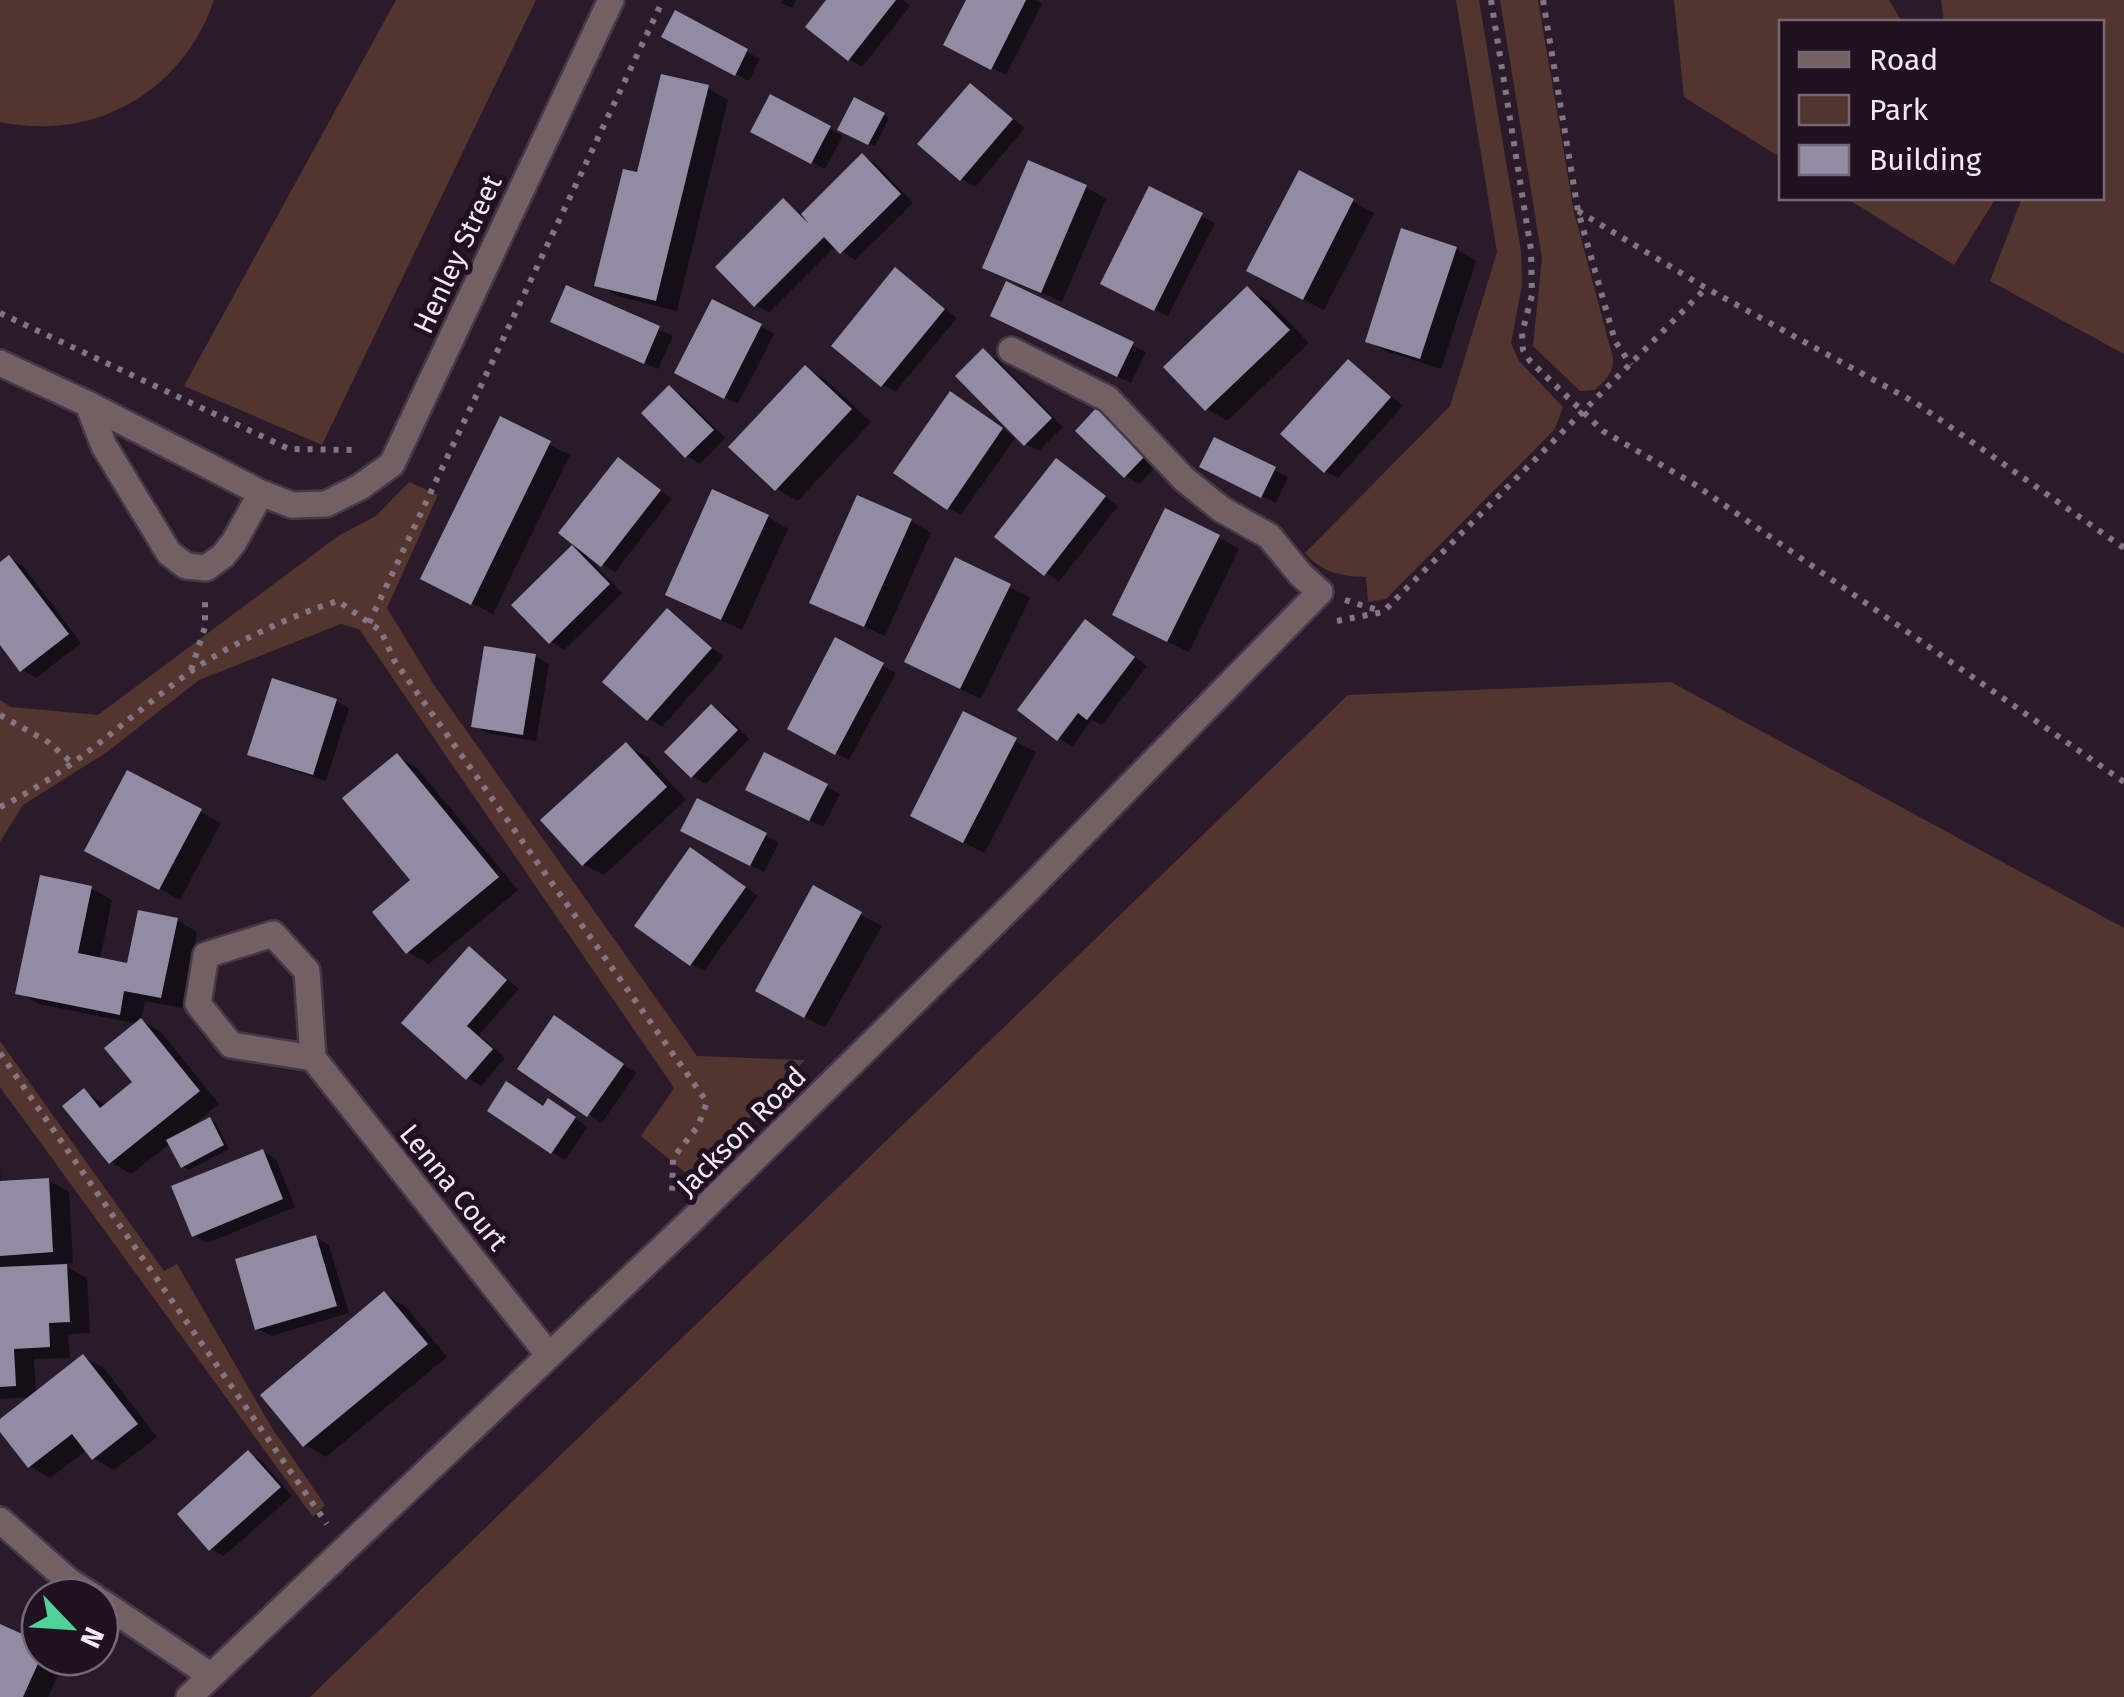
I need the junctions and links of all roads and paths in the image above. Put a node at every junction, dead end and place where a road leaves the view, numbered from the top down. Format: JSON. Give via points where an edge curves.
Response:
{"nodes":[{"id":1,"x":611,"y":0,"type":"edge"},
{"id":2,"x":663,"y":0,"type":"edge"},
{"id":3,"x":1491,"y":0,"type":"edge"},
{"id":4,"x":1543,"y":0,"type":"edge"},
{"id":5,"x":1578,"y":211,"type":"junction"},
{"id":6,"x":1706,"y":288,"type":"junction"},
{"id":7,"x":0,"y":313,"type":"edge"},
{"id":8,"x":1010,"y":350,"type":"dead end"},
{"id":9,"x":0,"y":363,"type":"edge"},
{"id":10,"x":1632,"y":365,"type":"junction"},
{"id":11,"x":88,"y":404,"type":"junction"},
{"id":12,"x":1582,"y":414,"type":"junction"},
{"id":13,"x":392,"y":464,"type":"junction"},
{"id":14,"x":434,"y":485,"type":"junction"},
{"id":15,"x":261,"y":493,"type":"junction"},
{"id":16,"x":2124,"y":548,"type":"edge"},
{"id":17,"x":206,"y":568,"type":"junction"},
{"id":18,"x":370,"y":623,"type":"junction"},
{"id":19,"x":191,"y":671,"type":"junction"},
{"id":20,"x":0,"y":715,"type":"edge"},
{"id":21,"x":72,"y":763,"type":"junction"},
{"id":22,"x":2124,"y":782,"type":"edge"},
{"id":23,"x":0,"y":807,"type":"edge"},
{"id":24,"x":0,"y":1053,"type":"edge"},
{"id":25,"x":313,"y":1058,"type":"junction"},
{"id":26,"x":691,"y":1221,"type":"junction"},
{"id":27,"x":548,"y":1354,"type":"junction"},
{"id":28,"x":0,"y":1520,"type":"edge"},
{"id":29,"x":345,"y":1550,"type":"junction"},
{"id":30,"x":66,"y":1577,"type":"edge"},
{"id":31,"x":120,"y":1614,"type":"edge"},
{"id":32,"x":210,"y":1675,"type":"junction"},
{"id":33,"x":189,"y":1697,"type":"edge"}],
"edges":[{"from":1,"to":13,"type":"street","name":"Henley Street"},
{"from":2,"to":14,"type":"path"},
{"from":3,"to":12,"type":"path","via":[[1531,250],[1523,350]]},
{"from":4,"to":5,"type":"path"},
{"from":5,"to":6,"type":"path"},
{"from":5,"to":10,"type":"path","via":[[1615,341]]},
{"from":6,"to":10,"type":"path"},
{"from":6,"to":16,"type":"path","via":[[1916,403]]},
{"from":7,"to":13,"type":"path","via":[[289,448],[362,451]]},
{"from":8,"to":26,"type":"street","name":"Jackson Road","via":[[1108,399],[1184,479],[1269,536],[1320,592]]},
{"from":9,"to":11,"type":"street"},
{"from":10,"to":12,"type":"path"},
{"from":11,"to":15,"type":"street"},
{"from":11,"to":17,"type":"street","via":[[104,446],[169,553],[186,566]]},
{"from":12,"to":22,"type":"path","via":[[1694,484]]},
{"from":13,"to":14,"type":"path"},
{"from":13,"to":15,"type":"street","via":[[326,504],[292,505]]},
{"from":14,"to":18,"type":"path"},
{"from":15,"to":17,"type":"street","via":[[234,542]]},
{"from":17,"to":19,"type":"path","via":[[205,627]]},
{"from":18,"to":19,"type":"path","via":[[338,601],[303,611]]},
{"from":18,"to":26,"type":"path","via":[[382,631],[394,660],[707,1102],[673,1158],[670,1193]]},
{"from":19,"to":21,"type":"path"},
{"from":20,"to":21,"type":"path"},
{"from":21,"to":23,"type":"path"},
{"from":24,"to":29,"type":"path"},
{"from":25,"to":25,"type":"street","via":[[231,1045],[198,1004],[206,955],[273,934],[307,971]]},
{"from":25,"to":27,"type":"street","name":"Lenna Court"},
{"from":26,"to":27,"type":"street","name":"Jackson Road"},
{"from":27,"to":29,"type":"street","name":"Jackson Road"},
{"from":28,"to":30,"type":"street"},
{"from":29,"to":32,"type":"street","name":"Jackson Road"},
{"from":31,"to":32,"type":"street"},
{"from":32,"to":33,"type":"street","name":"Jackson Road"}]}
